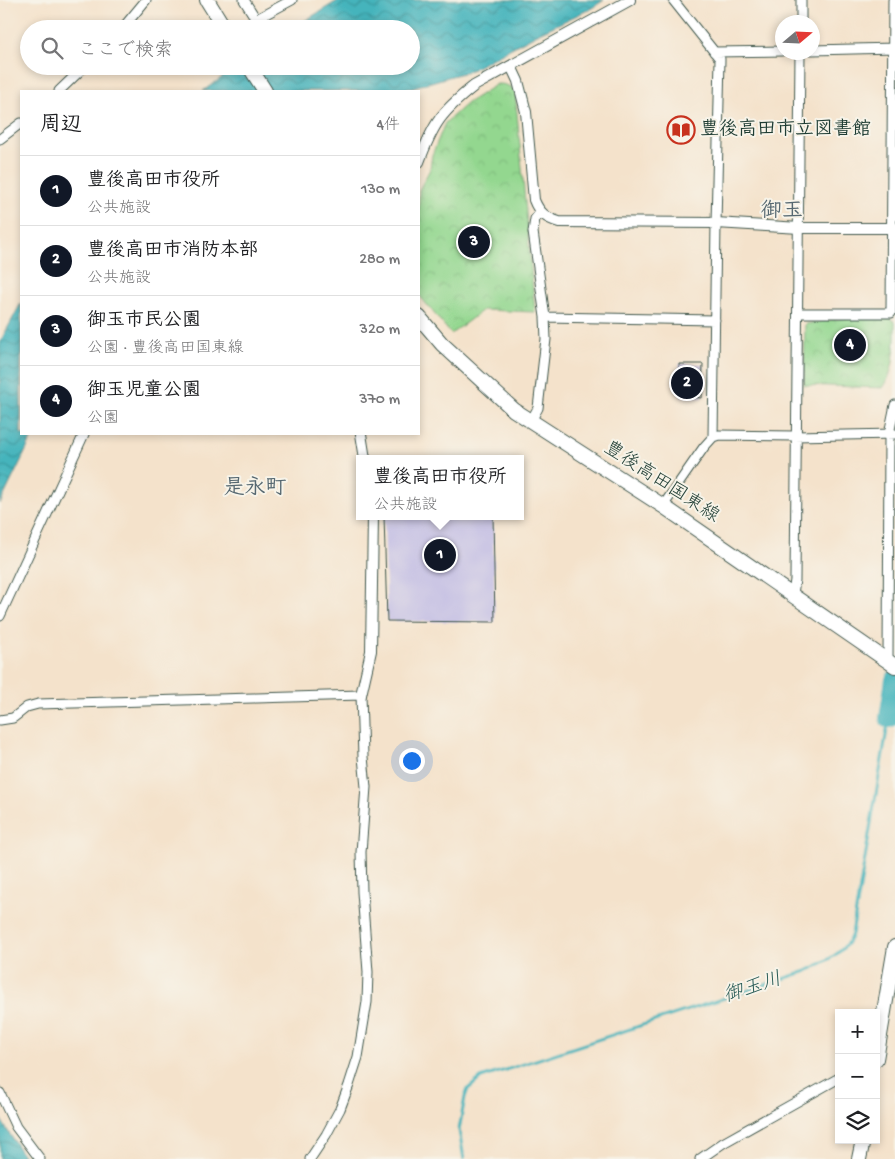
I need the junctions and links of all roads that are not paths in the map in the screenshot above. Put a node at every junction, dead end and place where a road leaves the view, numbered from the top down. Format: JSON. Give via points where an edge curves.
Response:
{"nodes":[{"id":1,"x":146,"y":0,"type":"edge"},
{"id":2,"x":207,"y":0,"type":"edge"},
{"id":3,"x":244,"y":0,"type":"edge"},
{"id":4,"x":292,"y":0,"type":"edge"},
{"id":5,"x":630,"y":0,"type":"edge"},
{"id":6,"x":673,"y":0,"type":"edge"},
{"id":7,"x":801,"y":0,"type":"edge"},
{"id":8,"x":893,"y":0,"type":"edge"},
{"id":9,"x":801,"y":15,"type":"edge"},
{"id":10,"x":129,"y":20,"type":"edge"},
{"id":11,"x":219,"y":20,"type":"edge"},
{"id":12,"x":256,"y":20,"type":"joint"},
{"id":13,"x":894,"y":48,"type":"edge"},
{"id":14,"x":820,"y":50,"type":"edge"},
{"id":15,"x":775,"y":51,"type":"edge"},
{"id":16,"x":714,"y":52,"type":"junction"},
{"id":17,"x":800,"y":60,"type":"edge"},
{"id":18,"x":511,"y":66,"type":"junction"},
{"id":19,"x":76,"y":75,"type":"edge"},
{"id":20,"x":255,"y":75,"type":"edge"},
{"id":21,"x":60,"y":90,"type":"edge"},
{"id":22,"x":265,"y":90,"type":"edge"},
{"id":23,"x":20,"y":124,"type":"edge"},
{"id":24,"x":0,"y":138,"type":"edge"},
{"id":25,"x":420,"y":159,"type":"edge"},
{"id":26,"x":540,"y":213,"type":"junction"},
{"id":27,"x":716,"y":223,"type":"junction"},
{"id":28,"x":800,"y":228,"type":"junction"},
{"id":29,"x":894,"y":228,"type":"edge"},
{"id":30,"x":799,"y":313,"type":"junction"},
{"id":31,"x":545,"y":317,"type":"junction"},
{"id":32,"x":420,"y":318,"type":"edge"},
{"id":33,"x":715,"y":320,"type":"junction"},
{"id":34,"x":895,"y":405,"type":"edge"},
{"id":35,"x":531,"y":422,"type":"junction"},
{"id":36,"x":892,"y":434,"type":"edge"},
{"id":37,"x":84,"y":435,"type":"edge"},
{"id":38,"x":362,"y":435,"type":"edge"},
{"id":39,"x":795,"y":436,"type":"junction"},
{"id":40,"x":713,"y":437,"type":"junction"},
{"id":41,"x":365,"y":455,"type":"edge"},
{"id":42,"x":663,"y":506,"type":"junction"},
{"id":43,"x":373,"y":520,"type":"edge"},
{"id":44,"x":793,"y":594,"type":"junction"},
{"id":45,"x":0,"y":616,"type":"edge"},
{"id":46,"x":891,"y":663,"type":"edge"},
{"id":47,"x":360,"y":695,"type":"junction"},
{"id":48,"x":0,"y":720,"type":"edge"},
{"id":49,"x":895,"y":947,"type":"edge"},
{"id":50,"x":877,"y":1054,"type":"edge"},
{"id":51,"x":835,"y":1080,"type":"edge"},
{"id":52,"x":0,"y":1093,"type":"edge"},
{"id":53,"x":862,"y":1144,"type":"edge"},
{"id":54,"x":40,"y":1159,"type":"edge"},
{"id":55,"x":310,"y":1159,"type":"edge"},
{"id":56,"x":700,"y":1159,"type":"edge"},
{"id":57,"x":860,"y":1159,"type":"edge"}],
"edges":[{"from":1,"to":10,"type":"street"},
{"from":2,"to":11,"type":"main road"},
{"from":3,"to":12,"type":"street"},
{"from":4,"to":12,"type":"street"},
{"from":5,"to":18,"type":"street"},
{"from":6,"to":16,"type":"street"},
{"from":7,"to":9,"type":"street"},
{"from":8,"to":13,"type":"street"},
{"from":13,"to":14,"type":"street"},
{"from":13,"to":29,"type":"street"},
{"from":15,"to":16,"type":"street"},
{"from":16,"to":27,"type":"street","via":[[720,59]]},
{"from":17,"to":28,"type":"street"},
{"from":18,"to":25,"type":"street","via":[[474,86],[446,110],[436,122]]},
{"from":18,"to":26,"type":"street","via":[[523,96],[532,192]]},
{"from":19,"to":21,"type":"street"},
{"from":20,"to":22,"type":"main road"},
{"from":23,"to":24,"type":"street"},
{"from":26,"to":27,"type":"street","via":[[559,222]]},
{"from":26,"to":31,"type":"street","via":[[535,219],[533,232]]},
{"from":27,"to":28,"type":"street"},
{"from":27,"to":33,"type":"street"},
{"from":28,"to":29,"type":"street"},
{"from":28,"to":30,"type":"street"},
{"from":29,"to":30,"type":"street","via":[[891,313]]},
{"from":30,"to":39,"type":"street"},
{"from":31,"to":33,"type":"street"},
{"from":31,"to":35,"type":"street","via":[[546,339],[538,408]]},
{"from":32,"to":35,"type":"main road","name":"豊後高田国東線","via":[[442,344]]},
{"from":33,"to":40,"type":"street"},
{"from":34,"to":36,"type":"street"},
{"from":35,"to":42,"type":"main road","name":"豊後高田国東線"},
{"from":36,"to":39,"type":"street"},
{"from":36,"to":46,"type":"street"},
{"from":37,"to":45,"type":"street"},
{"from":38,"to":41,"type":"street"},
{"from":39,"to":40,"type":"street"},
{"from":39,"to":44,"type":"street"},
{"from":40,"to":42,"type":"street"},
{"from":42,"to":44,"type":"main road","name":"豊後高田国東線"},
{"from":43,"to":47,"type":"street","via":[[370,651]]},
{"from":44,"to":46,"type":"main road","name":"豊後高田国東線"},
{"from":47,"to":48,"type":"street","via":[[38,704],[27,707],[13,718]]},
{"from":47,"to":55,"type":"street","via":[[366,787],[361,852],[367,1002],[350,1084],[340,1109]]},
{"from":49,"to":50,"type":"main road"},
{"from":51,"to":56,"type":"street"},
{"from":52,"to":54,"type":"street","via":[[16,1127]]},
{"from":53,"to":57,"type":"main road"}]}
